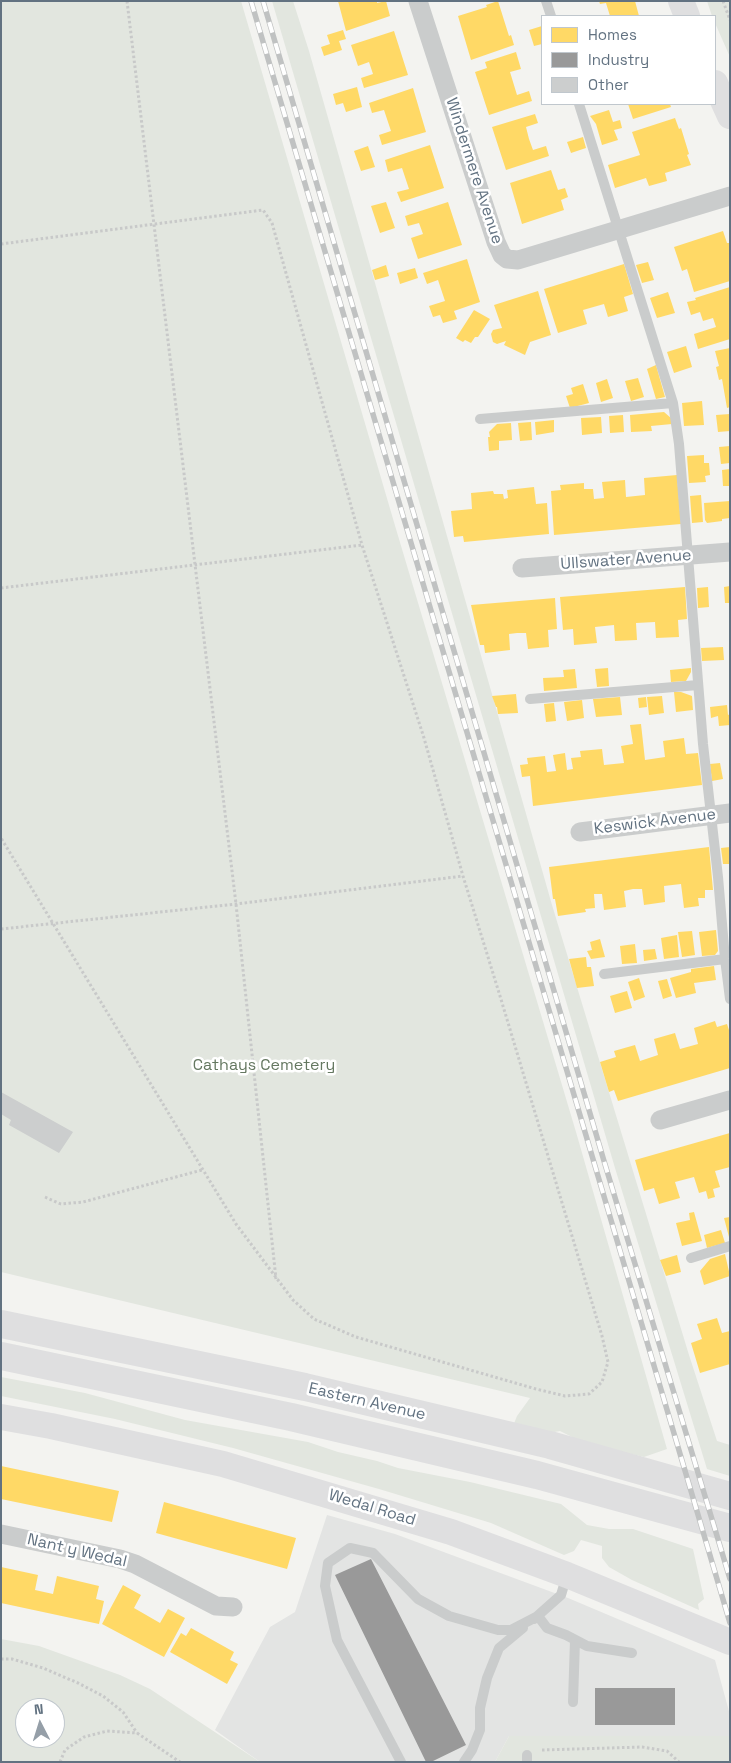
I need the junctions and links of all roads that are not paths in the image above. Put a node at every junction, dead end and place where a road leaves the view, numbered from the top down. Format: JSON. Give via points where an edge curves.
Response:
{"nodes":[{"id":1,"x":418,"y":1,"type":"edge"},
{"id":2,"x":546,"y":1,"type":"edge"},
{"id":3,"x":682,"y":1,"type":"edge"},
{"id":4,"x":551,"y":15,"type":"edge"},
{"id":5,"x":687,"y":15,"type":"edge"},
{"id":6,"x":716,"y":85,"type":"edge"},
{"id":7,"x":579,"y":105,"type":"edge"},
{"id":8,"x":730,"y":116,"type":"edge"},
{"id":9,"x":730,"y":196,"type":"edge"},
{"id":10,"x":619,"y":228,"type":"junction"},
{"id":11,"x":673,"y":403,"type":"junction"},
{"id":12,"x":480,"y":419,"type":"dead end"},
{"id":13,"x":730,"y":552,"type":"edge"},
{"id":14,"x":688,"y":555,"type":"junction"},
{"id":15,"x":522,"y":568,"type":"dead end"},
{"id":16,"x":698,"y":685,"type":"junction"},
{"id":17,"x":530,"y":698,"type":"dead end"},
{"id":18,"x":730,"y":813,"type":"edge"},
{"id":19,"x":710,"y":815,"type":"junction"},
{"id":20,"x":580,"y":832,"type":"dead end"},
{"id":21,"x":725,"y":959,"type":"junction"},
{"id":22,"x":604,"y":974,"type":"dead end"},
{"id":23,"x":730,"y":999,"type":"edge"},
{"id":24,"x":730,"y":1100,"type":"edge"},
{"id":25,"x":660,"y":1120,"type":"dead end"},
{"id":26,"x":730,"y":1246,"type":"edge"},
{"id":27,"x":691,"y":1258,"type":"dead end"},
{"id":28,"x":1,"y":1324,"type":"edge"},
{"id":29,"x":1,"y":1356,"type":"edge"},
{"id":30,"x":1,"y":1416,"type":"edge"},
{"id":31,"x":730,"y":1496,"type":"edge"},
{"id":32,"x":730,"y":1528,"type":"edge"},
{"id":33,"x":1,"y":1534,"type":"edge"},
{"id":34,"x":567,"y":1575,"type":"junction"},
{"id":35,"x":233,"y":1607,"type":"dead end"},
{"id":36,"x":538,"y":1616,"type":"junction"},
{"id":37,"x":575,"y":1640,"type":"junction"},
{"id":38,"x":730,"y":1642,"type":"edge"},
{"id":39,"x":632,"y":1653,"type":"dead end"},
{"id":40,"x":573,"y":1702,"type":"dead end"},
{"id":41,"x":400,"y":1762,"type":"edge"},
{"id":42,"x":464,"y":1762,"type":"edge"}],
"edges":[{"from":1,"to":10,"type":"street","name":"Windermere Avenue","via":[[502,255],[518,260]]},
{"from":2,"to":4,"type":"lane"},
{"from":3,"to":5,"type":"street"},
{"from":6,"to":8,"type":"street"},
{"from":7,"to":10,"type":"lane"},
{"from":9,"to":10,"type":"street","name":"Windermere Avenue"},
{"from":10,"to":11,"type":"lane"},
{"from":11,"to":12,"type":"lane"},
{"from":11,"to":14,"type":"lane"},
{"from":13,"to":14,"type":"street","name":"Ullswater Avenue"},
{"from":14,"to":15,"type":"street","name":"Ullswater Avenue"},
{"from":14,"to":16,"type":"lane"},
{"from":16,"to":17,"type":"lane"},
{"from":16,"to":19,"type":"lane"},
{"from":18,"to":19,"type":"street","name":"Keswick Avenue"},
{"from":19,"to":20,"type":"street","name":"Keswick Avenue"},
{"from":19,"to":21,"type":"lane"},
{"from":21,"to":22,"type":"lane"},
{"from":21,"to":23,"type":"lane"},
{"from":24,"to":25,"type":"street"},
{"from":26,"to":27,"type":"lane"},
{"from":28,"to":31,"type":"highway","name":"Eastern Avenue","via":[[333,1393],[550,1445]]},
{"from":29,"to":32,"type":"highway","name":"Eastern Avenue","via":[[292,1417],[537,1475]]},
{"from":30,"to":34,"type":"street","name":"Wedal Road","via":[[222,1464],[451,1532]]},
{"from":33,"to":35,"type":"street","name":"Nant y Wedal","via":[[120,1559],[216,1606]]},
{"from":34,"to":36,"type":"lane","via":[[561,1595]]},
{"from":34,"to":38,"type":"street","name":"Wedal Road"},
{"from":36,"to":37,"type":"lane","via":[[547,1628]]},
{"from":36,"to":41,"type":"lane","via":[[512,1630],[498,1630],[449,1616],[418,1599],[373,1553],[350,1548],[328,1563],[325,1586],[336,1640]]},
{"from":36,"to":42,"type":"lane","via":[[498,1648],[480,1708],[480,1730]]},
{"from":37,"to":39,"type":"lane","via":[[587,1646]]},
{"from":37,"to":40,"type":"lane"}]}
